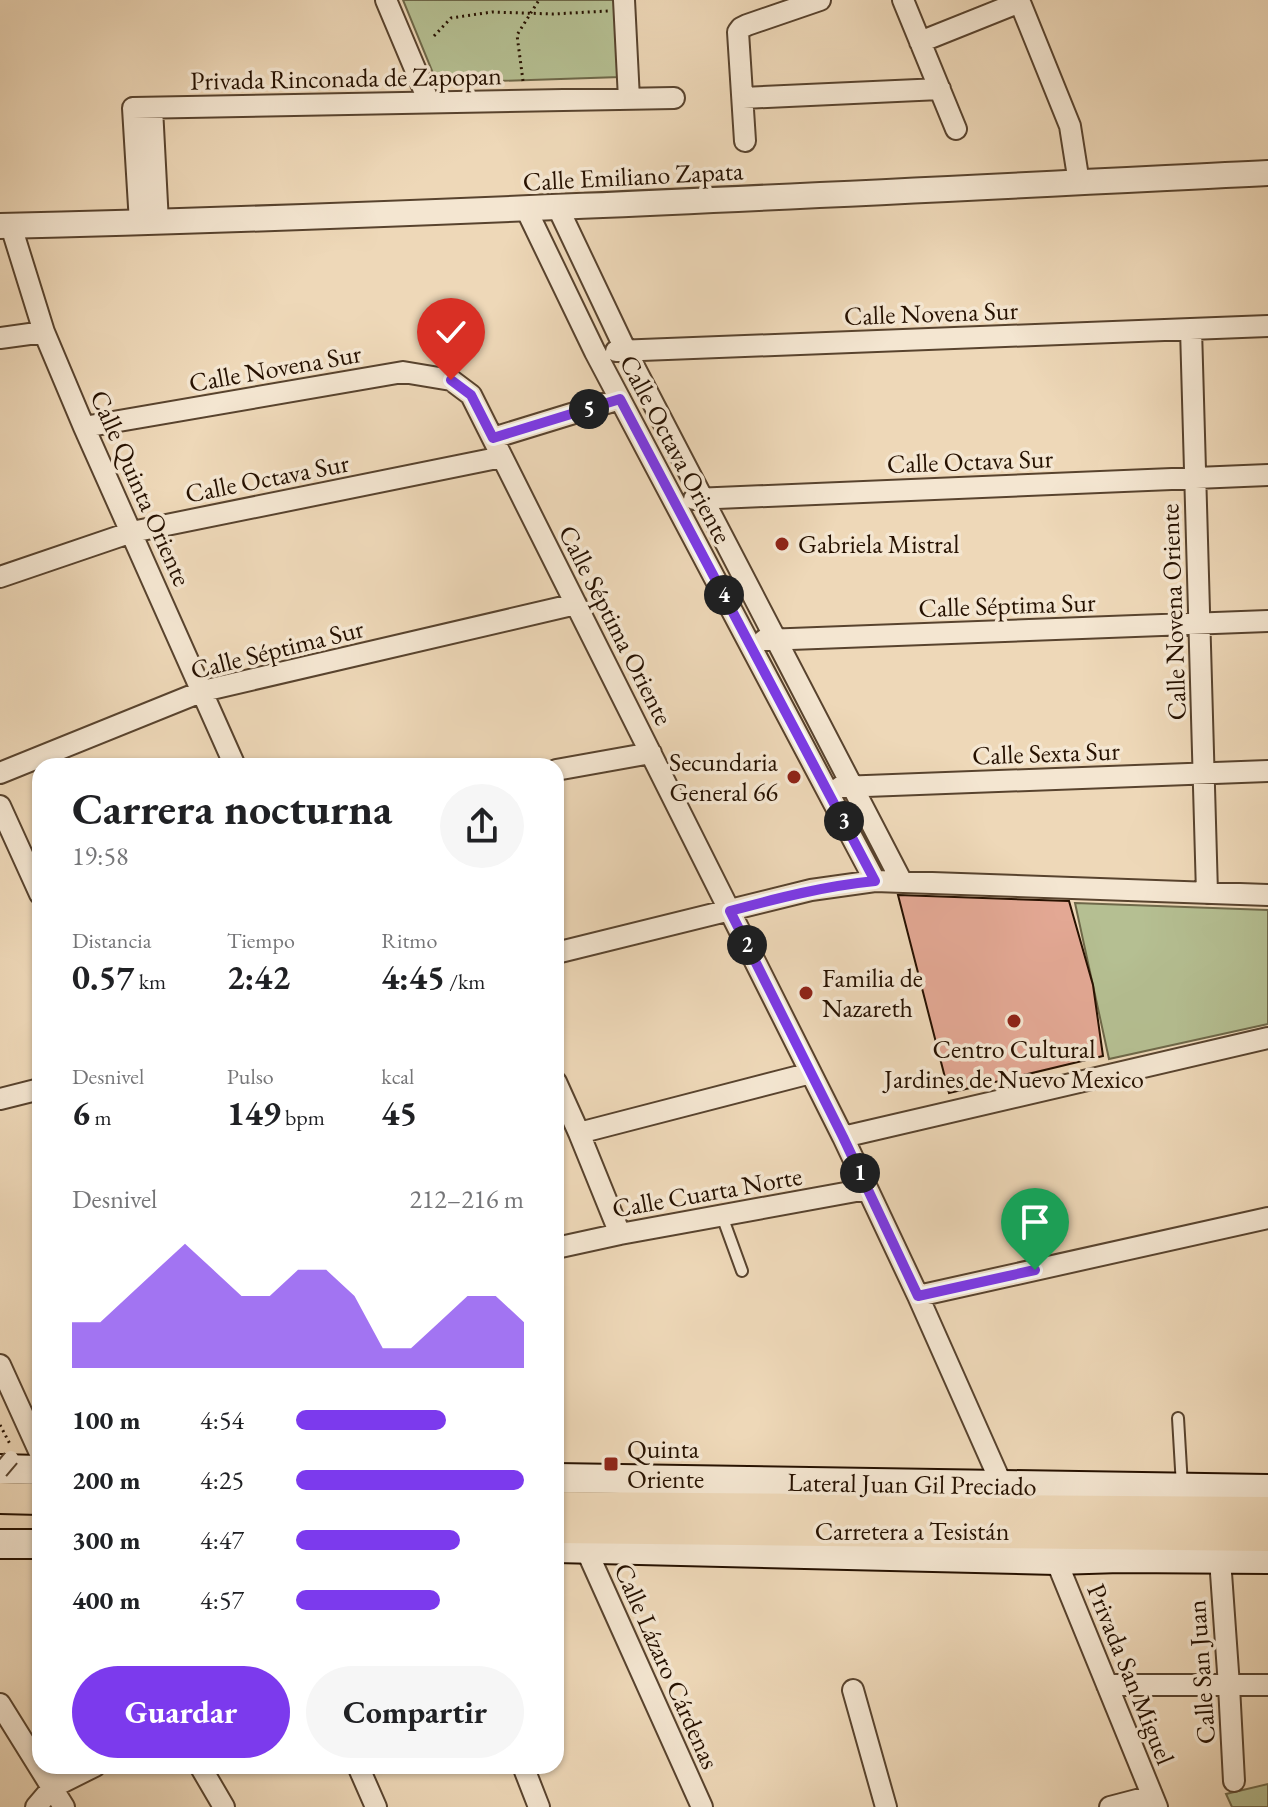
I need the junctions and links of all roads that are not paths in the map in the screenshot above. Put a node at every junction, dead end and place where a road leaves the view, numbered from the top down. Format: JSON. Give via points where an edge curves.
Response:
{"nodes":[{"id":1,"x":386,"y":0,"type":"edge"},
{"id":2,"x":820,"y":0,"type":"edge"},
{"id":3,"x":903,"y":0,"type":"edge"},
{"id":4,"x":995,"y":0,"type":"edge"},
{"id":5,"x":1019,"y":1,"type":"edge"},
{"id":6,"x":624,"y":5,"type":"edge"},
{"id":7,"x":918,"y":37,"type":"junction"},
{"id":8,"x":940,"y":89,"type":"junction"},
{"id":9,"x":674,"y":98,"type":"dead end"},
{"id":10,"x":743,"y":98,"type":"junction"},
{"id":11,"x":629,"y":99,"type":"junction"},
{"id":12,"x":429,"y":102,"type":"junction"},
{"id":13,"x":956,"y":129,"type":"dead end"},
{"id":14,"x":745,"y":141,"type":"dead end"},
{"id":15,"x":1268,"y":173,"type":"edge"},
{"id":16,"x":1079,"y":183,"type":"junction"},
{"id":17,"x":558,"y":208,"type":"junction"},
{"id":18,"x":526,"y":209,"type":"junction"},
{"id":19,"x":149,"y":223,"type":"junction"},
{"id":20,"x":5,"y":226,"type":"edge"},
{"id":21,"x":1268,"y":326,"type":"edge"},
{"id":22,"x":1191,"y":329,"type":"junction"},
{"id":23,"x":44,"y":332,"type":"junction"},
{"id":24,"x":0,"y":338,"type":"edge"},
{"id":25,"x":626,"y":351,"type":"junction"},
{"id":26,"x":595,"y":352,"type":"junction"},
{"id":27,"x":471,"y":395,"type":"joint"},
{"id":28,"x":620,"y":399,"type":"junction"},
{"id":29,"x":84,"y":427,"type":"junction"},
{"id":30,"x":493,"y":438,"type":"junction"},
{"id":31,"x":502,"y":457,"type":"junction"},
{"id":32,"x":1268,"y":475,"type":"edge"},
{"id":33,"x":1195,"y":478,"type":"junction"},
{"id":34,"x":703,"y":498,"type":"junction"},
{"id":35,"x":674,"y":500,"type":"junction"},
{"id":36,"x":132,"y":532,"type":"junction"},
{"id":37,"x":0,"y":577,"type":"edge"},
{"id":38,"x":576,"y":604,"type":"junction"},
{"id":39,"x":1268,"y":621,"type":"edge"},
{"id":40,"x":1199,"y":623,"type":"junction"},
{"id":41,"x":776,"y":640,"type":"junction"},
{"id":42,"x":748,"y":641,"type":"junction"},
{"id":43,"x":203,"y":691,"type":"junction"},
{"id":44,"x":651,"y":753,"type":"junction"},
{"id":45,"x":37,"y":758,"type":"edge"},
{"id":46,"x":232,"y":758,"type":"edge"},
{"id":47,"x":32,"y":760,"type":"edge"},
{"id":48,"x":564,"y":769,"type":"edge"},
{"id":49,"x":1268,"y":771,"type":"edge"},
{"id":50,"x":0,"y":773,"type":"edge"},
{"id":51,"x":1204,"y":774,"type":"junction"},
{"id":52,"x":852,"y":786,"type":"junction"},
{"id":53,"x":826,"y":787,"type":"junction"},
{"id":54,"x":0,"y":806,"type":"edge"},
{"id":55,"x":32,"y":876,"type":"edge"},
{"id":56,"x":875,"y":881,"type":"junction"},
{"id":57,"x":902,"y":882,"type":"junction"},
{"id":58,"x":1207,"y":893,"type":"junction"},
{"id":59,"x":1268,"y":895,"type":"edge"},
{"id":60,"x":730,"y":911,"type":"junction"},
{"id":61,"x":564,"y":951,"type":"edge"},
{"id":62,"x":1268,"y":1038,"type":"edge"},
{"id":63,"x":811,"y":1073,"type":"junction"},
{"id":64,"x":32,"y":1091,"type":"edge"},
{"id":65,"x":0,"y":1099,"type":"edge"},
{"id":66,"x":564,"y":1100,"type":"edge"},
{"id":67,"x":579,"y":1133,"type":"junction"},
{"id":68,"x":843,"y":1137,"type":"junction"},
{"id":69,"x":867,"y":1189,"type":"junction"},
{"id":70,"x":722,"y":1216,"type":"junction"},
{"id":71,"x":1268,"y":1218,"type":"edge"},
{"id":72,"x":620,"y":1234,"type":"junction"},
{"id":73,"x":564,"y":1246,"type":"edge"},
{"id":74,"x":742,"y":1271,"type":"dead end"},
{"id":75,"x":918,"y":1296,"type":"junction"},
{"id":76,"x":0,"y":1365,"type":"edge"},
{"id":77,"x":1178,"y":1418,"type":"dead end"},
{"id":78,"x":32,"y":1435,"type":"edge"},
{"id":79,"x":5,"y":1461,"type":"edge"},
{"id":80,"x":32,"y":1468,"type":"edge"},
{"id":81,"x":564,"y":1478,"type":"edge"},
{"id":82,"x":1002,"y":1485,"type":"junction"},
{"id":83,"x":1182,"y":1488,"type":"junction"},
{"id":84,"x":1268,"y":1489,"type":"edge"},
{"id":85,"x":0,"y":1498,"type":"edge"},
{"id":86,"x":32,"y":1499,"type":"edge"},
{"id":87,"x":564,"y":1507,"type":"edge"},
{"id":88,"x":1268,"y":1512,"type":"edge"},
{"id":89,"x":0,"y":1518,"type":"edge"},
{"id":90,"x":32,"y":1519,"type":"edge"},
{"id":91,"x":564,"y":1528,"type":"edge"},
{"id":92,"x":1268,"y":1536,"type":"edge"},
{"id":93,"x":0,"y":1544,"type":"edge"},
{"id":94,"x":32,"y":1544,"type":"edge"},
{"id":95,"x":585,"y":1547,"type":"junction"},
{"id":96,"x":564,"y":1548,"type":"edge"},
{"id":97,"x":1220,"y":1559,"type":"junction"},
{"id":98,"x":1268,"y":1559,"type":"edge"},
{"id":99,"x":1056,"y":1560,"type":"junction"},
{"id":100,"x":1107,"y":1685,"type":"junction"},
{"id":101,"x":1268,"y":1685,"type":"edge"},
{"id":102,"x":1229,"y":1686,"type":"junction"},
{"id":103,"x":853,"y":1690,"type":"dead end"},
{"id":104,"x":0,"y":1704,"type":"edge"},
{"id":105,"x":32,"y":1754,"type":"edge"},
{"id":106,"x":45,"y":1774,"type":"edge"},
{"id":107,"x":79,"y":1774,"type":"edge"},
{"id":108,"x":205,"y":1774,"type":"edge"},
{"id":109,"x":362,"y":1774,"type":"edge"},
{"id":110,"x":526,"y":1774,"type":"edge"},
{"id":111,"x":1234,"y":1781,"type":"dead end"},
{"id":112,"x":53,"y":1787,"type":"junction"},
{"id":113,"x":1155,"y":1802,"type":"edge"},
{"id":114,"x":36,"y":1807,"type":"edge"},
{"id":115,"x":64,"y":1807,"type":"edge"},
{"id":116,"x":224,"y":1807,"type":"edge"},
{"id":117,"x":376,"y":1807,"type":"edge"},
{"id":118,"x":539,"y":1807,"type":"edge"},
{"id":119,"x":702,"y":1807,"type":"edge"},
{"id":120,"x":886,"y":1807,"type":"edge"},
{"id":121,"x":1110,"y":1807,"type":"edge"}],
"edges":[{"from":1,"to":12,"type":"street"},
{"from":2,"to":10,"type":"street","via":[[741,28]]},
{"from":3,"to":7,"type":"street"},
{"from":4,"to":7,"type":"street"},
{"from":5,"to":7,"type":"street"},
{"from":5,"to":16,"type":"street","via":[[1070,126]]},
{"from":6,"to":11,"type":"street"},
{"from":7,"to":8,"type":"street"},
{"from":8,"to":10,"type":"street"},
{"from":8,"to":13,"type":"street"},
{"from":9,"to":11,"type":"street","name":"Privada Rinconada de Zapopan"},
{"from":10,"to":14,"type":"street"},
{"from":11,"to":12,"type":"street","name":"Privada Rinconada de Zapopan"},
{"from":12,"to":19,"type":"street","name":"Privada Rinconada de Zapopan","via":[[143,108]]},
{"from":15,"to":16,"type":"street","name":"Calle Emiliano Zapata"},
{"from":16,"to":17,"type":"street","name":"Calle Emiliano Zapata"},
{"from":17,"to":18,"type":"street","name":"Calle Emiliano Zapata"},
{"from":17,"to":25,"type":"street","name":"Calle Octava Oriente"},
{"from":18,"to":19,"type":"street","name":"Calle Emiliano Zapata"},
{"from":18,"to":26,"type":"street","name":"Calle Octava Oriente"},
{"from":19,"to":20,"type":"street","name":"Calle Emiliano Zapata"},
{"from":20,"to":23,"type":"street","name":"Calle Quinta Oriente"},
{"from":21,"to":22,"type":"street","name":"Calle Novena Sur"},
{"from":22,"to":25,"type":"street","name":"Calle Novena Sur"},
{"from":22,"to":33,"type":"street","name":"Calle Novena Oriente"},
{"from":23,"to":24,"type":"street"},
{"from":23,"to":29,"type":"street","name":"Calle Quinta Oriente"},
{"from":25,"to":26,"type":"street","name":"Calle Novena Sur"},
{"from":25,"to":34,"type":"street","name":"Calle Octava Oriente"},
{"from":26,"to":28,"type":"street","name":"Calle Octava Oriente"},
{"from":27,"to":29,"type":"street","name":"Calle Novena Sur","via":[[451,380],[403,372]]},
{"from":27,"to":30,"type":"street","name":"Calle Séptima Oriente"},
{"from":28,"to":30,"type":"street"},
{"from":28,"to":35,"type":"street","name":"Calle Octava Oriente"},
{"from":29,"to":36,"type":"street","name":"Calle Quinta Oriente"},
{"from":30,"to":31,"type":"street","name":"Calle Séptima Oriente"},
{"from":31,"to":36,"type":"street","name":"Calle Octava Sur"},
{"from":31,"to":38,"type":"street","name":"Calle Séptima Oriente"},
{"from":32,"to":33,"type":"street","name":"Calle Octava Sur"},
{"from":33,"to":34,"type":"street","name":"Calle Octava Sur"},
{"from":33,"to":40,"type":"street","name":"Calle Novena Oriente"},
{"from":34,"to":35,"type":"street","name":"Calle Octava Sur"},
{"from":34,"to":41,"type":"street","name":"Calle Octava Oriente"},
{"from":35,"to":42,"type":"street","name":"Calle Octava Oriente"},
{"from":36,"to":37,"type":"street","name":"Calle Octava Sur"},
{"from":36,"to":43,"type":"street","name":"Calle Quinta Oriente"},
{"from":38,"to":43,"type":"street","name":"Calle Séptima Sur"},
{"from":38,"to":44,"type":"street","name":"Calle Séptima Oriente"},
{"from":39,"to":40,"type":"street","name":"Calle Séptima Sur"},
{"from":40,"to":41,"type":"street","name":"Calle Séptima Sur"},
{"from":40,"to":51,"type":"street","name":"Calle Novena Oriente"},
{"from":41,"to":42,"type":"street","name":"Calle Séptima Sur"},
{"from":41,"to":52,"type":"street","name":"Calle Octava Oriente"},
{"from":42,"to":53,"type":"street","name":"Calle Octava Oriente"},
{"from":43,"to":45,"type":"street","name":"Calle Séptima Sur"},
{"from":43,"to":46,"type":"street","name":"Calle Quinta Oriente"},
{"from":44,"to":48,"type":"street"},
{"from":44,"to":60,"type":"street","name":"Calle Séptima Oriente"},
{"from":47,"to":50,"type":"street","name":"Calle Séptima Sur"},
{"from":49,"to":51,"type":"street","name":"Calle Sexta Sur"},
{"from":51,"to":52,"type":"street","name":"Calle Sexta Sur"},
{"from":51,"to":58,"type":"street","name":"Calle Novena Oriente"},
{"from":52,"to":53,"type":"street","name":"Calle Sexta Sur"},
{"from":52,"to":57,"type":"street","name":"Calle Octava Oriente"},
{"from":53,"to":56,"type":"street","name":"Calle Octava Oriente"},
{"from":54,"to":55,"type":"street"},
{"from":56,"to":57,"type":"street"},
{"from":56,"to":60,"type":"street","via":[[811,890]]},
{"from":57,"to":58,"type":"street"},
{"from":58,"to":59,"type":"street"},
{"from":60,"to":61,"type":"street"},
{"from":60,"to":63,"type":"street","name":"Calle Séptima Oriente"},
{"from":62,"to":68,"type":"street"},
{"from":63,"to":67,"type":"street"},
{"from":63,"to":68,"type":"street","name":"Calle Séptima Oriente"},
{"from":64,"to":65,"type":"street"},
{"from":66,"to":67,"type":"street"},
{"from":67,"to":72,"type":"street"},
{"from":68,"to":69,"type":"street","name":"Calle Séptima Oriente"},
{"from":69,"to":70,"type":"street","name":"Calle Cuarta Norte"},
{"from":69,"to":75,"type":"street","name":"Calle Séptima Oriente"},
{"from":70,"to":72,"type":"street","name":"Calle Cuarta Norte"},
{"from":70,"to":74,"type":"lane"},
{"from":71,"to":75,"type":"street"},
{"from":72,"to":73,"type":"street","name":"Calle Cuarta Norte"},
{"from":75,"to":82,"type":"street","name":"Calle Séptima Oriente"},
{"from":76,"to":78,"type":"street"},
{"from":77,"to":83,"type":"lane"},
{"from":79,"to":80,"type":"main road"},
{"from":81,"to":82,"type":"main road","name":"Lateral Juan Gil Preciado"},
{"from":82,"to":83,"type":"main road","name":"Lateral Juan Gil Preciado"},
{"from":83,"to":84,"type":"main road","name":"Lateral Juan Gil Preciado"},
{"from":85,"to":86,"type":"main road"},
{"from":87,"to":88,"type":"main road","name":"Carretera a Tesistán"},
{"from":89,"to":90,"type":"main road"},
{"from":91,"to":92,"type":"main road","name":"Carretera a Tesistán"},
{"from":93,"to":94,"type":"main road"},
{"from":95,"to":96,"type":"main road"},
{"from":95,"to":99,"type":"main road"},
{"from":95,"to":119,"type":"street","name":"Calle Lázaro Cárdenas"},
{"from":97,"to":98,"type":"main road"},
{"from":97,"to":99,"type":"main road"},
{"from":97,"to":102,"type":"street","name":"Calle San Juan"},
{"from":99,"to":100,"type":"street","name":"Privada San Miguel"},
{"from":100,"to":102,"type":"street"},
{"from":100,"to":113,"type":"street","name":"Privada San Miguel"},
{"from":101,"to":102,"type":"street"},
{"from":102,"to":111,"type":"street","name":"Calle San Juan"},
{"from":103,"to":120,"type":"street"},
{"from":104,"to":105,"type":"street"},
{"from":106,"to":112,"type":"street"},
{"from":107,"to":112,"type":"street"},
{"from":108,"to":116,"type":"street"},
{"from":109,"to":117,"type":"street"},
{"from":110,"to":118,"type":"street"},
{"from":112,"to":114,"type":"street"},
{"from":112,"to":115,"type":"street"},
{"from":113,"to":121,"type":"street"}]}
